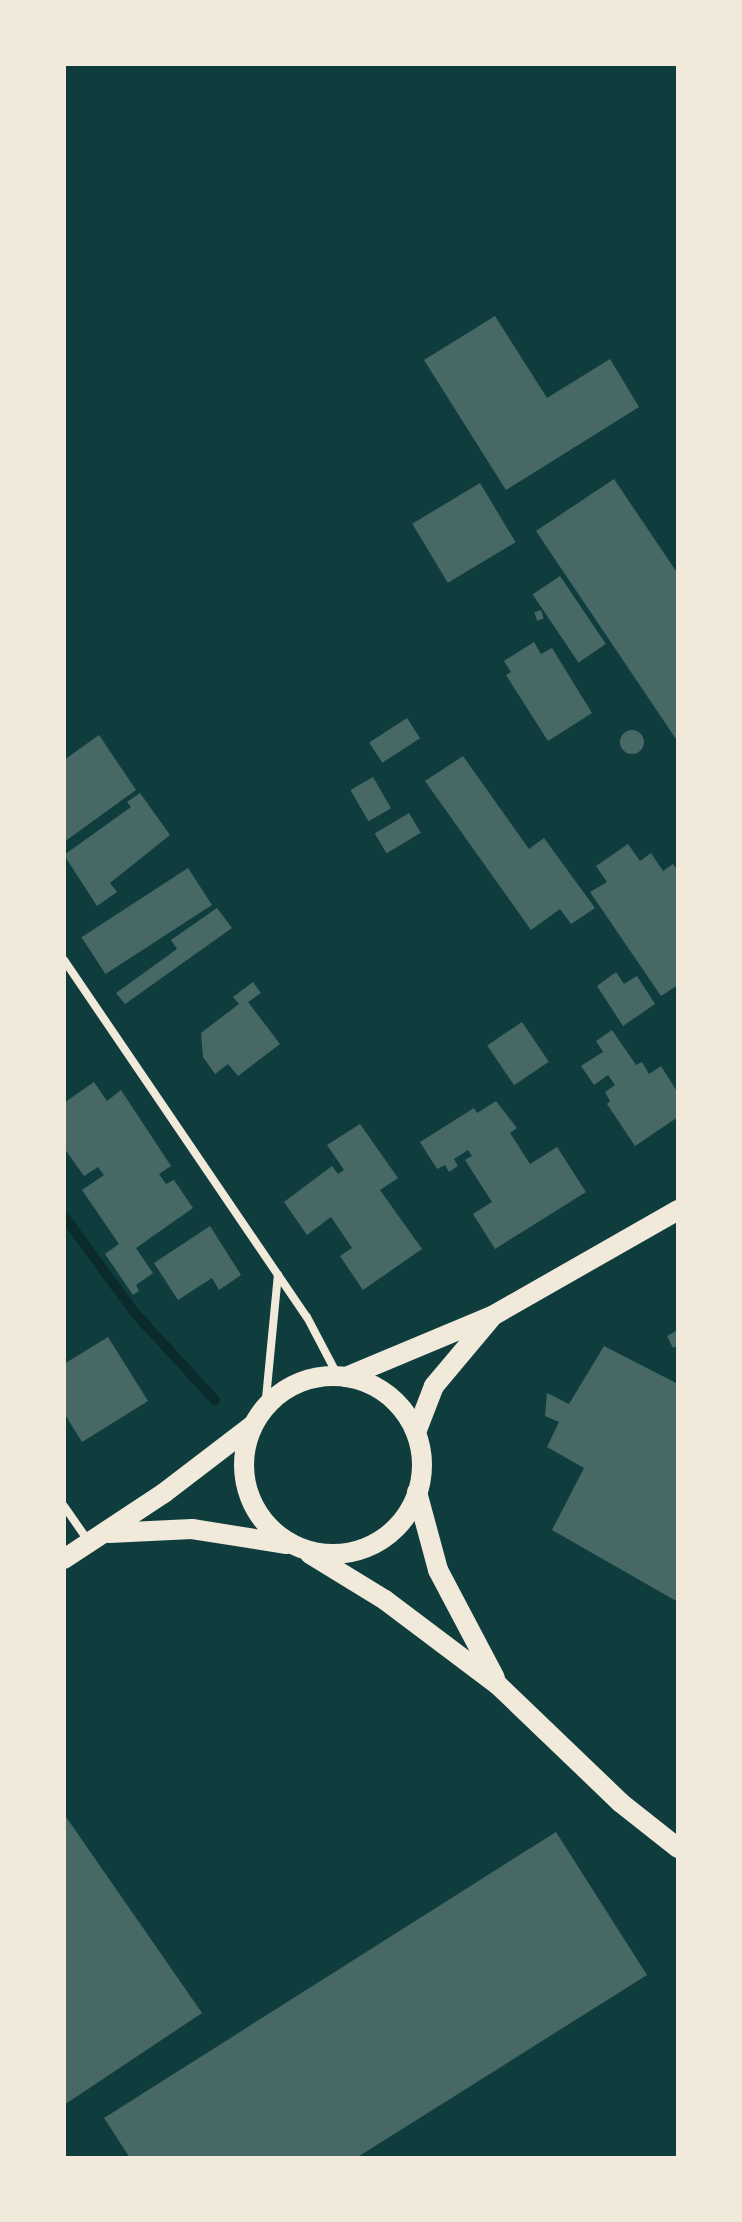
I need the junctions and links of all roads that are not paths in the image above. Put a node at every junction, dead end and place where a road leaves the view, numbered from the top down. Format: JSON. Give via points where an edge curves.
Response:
{"nodes":[{"id":1,"x":64,"y":960,"type":"edge"},
{"id":2,"x":678,"y":1210,"type":"edge"},
{"id":3,"x":279,"y":1274,"type":"junction"},
{"id":4,"x":494,"y":1315,"type":"junction"},
{"id":5,"x":342,"y":1377,"type":"junction"},
{"id":6,"x":259,"y":1416,"type":"junction"},
{"id":7,"x":417,"y":1430,"type":"junction"},
{"id":8,"x":417,"y":1492,"type":"junction"},
{"id":9,"x":64,"y":1506,"type":"edge"},
{"id":10,"x":97,"y":1538,"type":"junction"},
{"id":11,"x":287,"y":1544,"type":"junction"},
{"id":12,"x":307,"y":1552,"type":"junction"},
{"id":13,"x":64,"y":1559,"type":"edge"},
{"id":14,"x":498,"y":1685,"type":"junction"},
{"id":15,"x":678,"y":1848,"type":"edge"}],
"edges":[{"from":1,"to":3,"type":"street"},
{"from":2,"to":4,"type":"main road"},
{"from":3,"to":5,"type":"street"},
{"from":3,"to":6,"type":"street"},
{"from":4,"to":5,"type":"main road"},
{"from":4,"to":7,"type":"main road","via":[[434,1386]]},
{"from":5,"to":6,"type":"main road","via":[[293,1386]]},
{"from":5,"to":7,"type":"main road","via":[[390,1394]]},
{"from":6,"to":10,"type":"main road"},
{"from":6,"to":11,"type":"main road","via":[[244,1467],[247,1488],[255,1509]]},
{"from":7,"to":8,"type":"main road"},
{"from":8,"to":12,"type":"main road","via":[[406,1516],[387,1535],[361,1549]]},
{"from":8,"to":14,"type":"main road","via":[[438,1570]]},
{"from":9,"to":10,"type":"street"},
{"from":10,"to":11,"type":"main road","via":[[192,1529]]},
{"from":10,"to":13,"type":"main road"},
{"from":11,"to":12,"type":"main road"},
{"from":12,"to":14,"type":"main road","via":[[385,1600]]},
{"from":14,"to":15,"type":"main road","via":[[621,1803]]}]}
